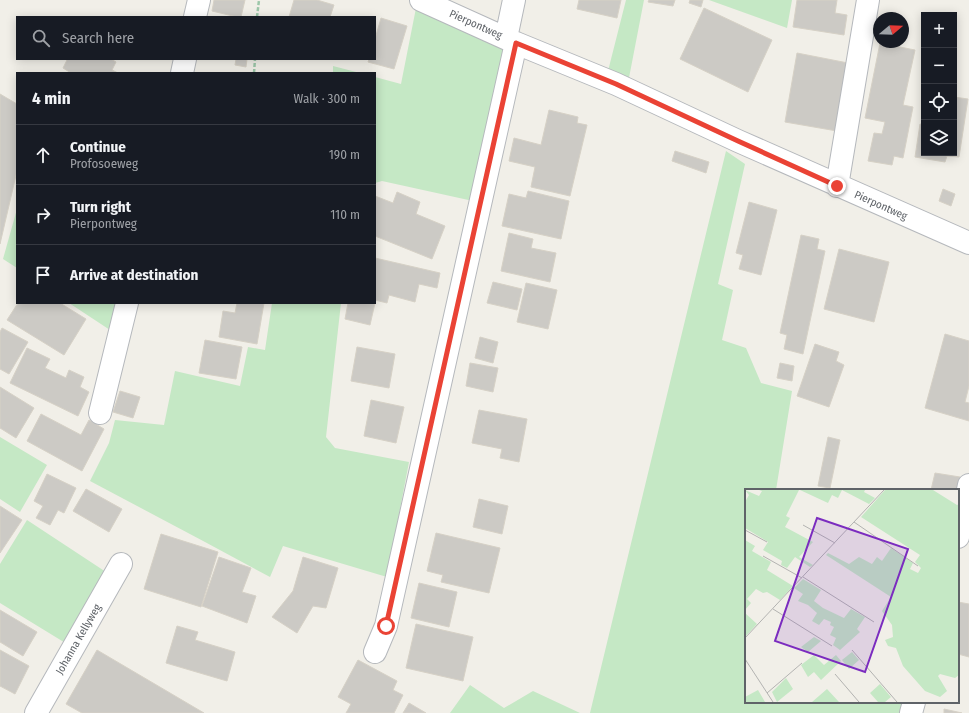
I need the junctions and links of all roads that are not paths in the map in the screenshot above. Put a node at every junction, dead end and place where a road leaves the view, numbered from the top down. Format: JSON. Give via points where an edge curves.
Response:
{"nodes":[{"id":1,"x":199,"y":0,"type":"edge"},
{"id":2,"x":421,"y":0,"type":"edge"},
{"id":3,"x":514,"y":0,"type":"edge"},
{"id":4,"x":868,"y":0,"type":"edge"},
{"id":5,"x":195,"y":16,"type":"edge"},
{"id":6,"x":511,"y":40,"type":"junction"},
{"id":7,"x":185,"y":60,"type":"edge"},
{"id":8,"x":182,"y":72,"type":"edge"},
{"id":9,"x":837,"y":186,"type":"junction"},
{"id":10,"x":969,"y":243,"type":"edge"},
{"id":11,"x":127,"y":304,"type":"edge"},
{"id":12,"x":100,"y":413,"type":"dead end"},
{"id":13,"x":969,"y":485,"type":"edge"},
{"id":14,"x":959,"y":532,"type":"edge"},
{"id":15,"x":121,"y":564,"type":"dead end"},
{"id":16,"x":375,"y":652,"type":"dead end"},
{"id":17,"x":914,"y":703,"type":"edge"},
{"id":18,"x":36,"y":713,"type":"edge"},
{"id":19,"x":911,"y":713,"type":"edge"}],
"edges":[{"from":1,"to":5,"type":"street"},
{"from":2,"to":6,"type":"street","name":"Pierpontweg"},
{"from":3,"to":6,"type":"street"},
{"from":4,"to":9,"type":"street"},
{"from":6,"to":9,"type":"street","name":"Pierpontweg","via":[[616,84]]},
{"from":6,"to":16,"type":"street","via":[[386,626]]},
{"from":7,"to":8,"type":"street"},
{"from":9,"to":10,"type":"street","name":"Pierpontweg"},
{"from":11,"to":12,"type":"street"},
{"from":13,"to":14,"type":"street"},
{"from":15,"to":18,"type":"street","name":"Johanna Kellyweg"},
{"from":17,"to":19,"type":"street"}]}
